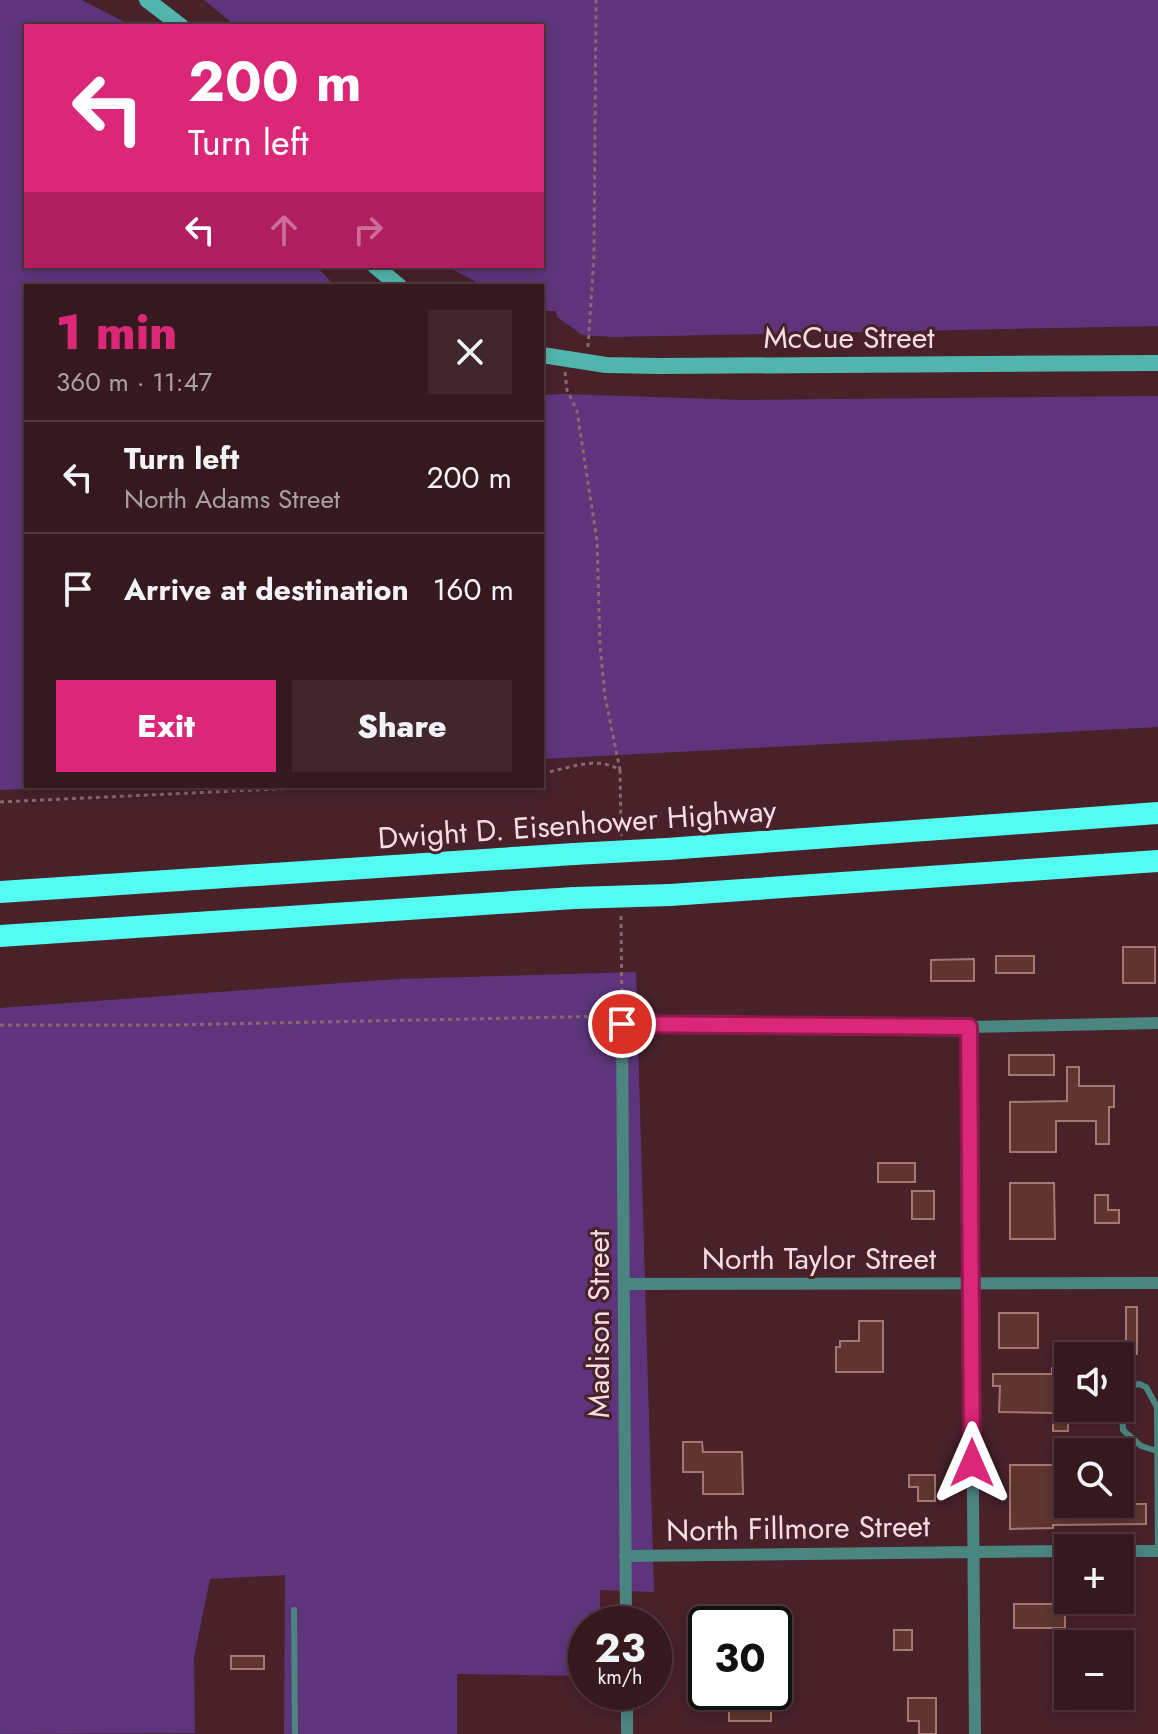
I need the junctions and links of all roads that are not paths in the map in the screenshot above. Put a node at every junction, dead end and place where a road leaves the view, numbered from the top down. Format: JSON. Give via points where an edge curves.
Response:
{"nodes":[{"id":1,"x":147,"y":0,"type":"edge"},
{"id":2,"x":178,"y":24,"type":"edge"},
{"id":3,"x":377,"y":268,"type":"edge"},
{"id":4,"x":397,"y":284,"type":"edge"},
{"id":5,"x":544,"y":355,"type":"edge"},
{"id":6,"x":1158,"y":363,"type":"edge"},
{"id":7,"x":1158,"y":813,"type":"edge"},
{"id":8,"x":1158,"y":861,"type":"edge"},
{"id":9,"x":0,"y":892,"type":"edge"},
{"id":10,"x":0,"y":936,"type":"edge"},
{"id":11,"x":1158,"y":1023,"type":"edge"},
{"id":12,"x":969,"y":1027,"type":"junction"},
{"id":13,"x":1158,"y":1283,"type":"edge"},
{"id":14,"x":624,"y":1284,"type":"junction"},
{"id":15,"x":971,"y":1285,"type":"junction"},
{"id":16,"x":1157,"y":1451,"type":"edge"},
{"id":17,"x":1054,"y":1551,"type":"edge"},
{"id":18,"x":1134,"y":1551,"type":"edge"},
{"id":19,"x":1158,"y":1551,"type":"edge"},
{"id":20,"x":973,"y":1552,"type":"junction"},
{"id":21,"x":625,"y":1556,"type":"junction"},
{"id":22,"x":626,"y":1606,"type":"edge"},
{"id":23,"x":294,"y":1610,"type":"dead end"},
{"id":24,"x":627,"y":1710,"type":"edge"},
{"id":25,"x":295,"y":1734,"type":"edge"},
{"id":26,"x":627,"y":1734,"type":"edge"},
{"id":27,"x":975,"y":1734,"type":"edge"}],
"edges":[{"from":1,"to":2,"type":"main road"},
{"from":3,"to":4,"type":"main road"},
{"from":5,"to":6,"type":"main road","name":"McCue Street","via":[[659,366]]},
{"from":7,"to":9,"type":"highway","name":"Dwight D. Eisenhower Highway","bridge":true},
{"from":8,"to":10,"type":"highway","bridge":true},
{"from":11,"to":12,"type":"street"},
{"from":12,"to":14,"type":"street","name":"Madison Street","via":[[622,1020]]},
{"from":12,"to":15,"type":"street"},
{"from":13,"to":15,"type":"street","name":"North Taylor Street"},
{"from":14,"to":15,"type":"street","name":"North Taylor Street"},
{"from":14,"to":21,"type":"street","name":"Madison Street"},
{"from":15,"to":20,"type":"street"},
{"from":16,"to":16,"type":"lane","via":[[1157,1407],[1146,1387],[1127,1387],[1121,1399],[1123,1430],[1141,1446]]},
{"from":16,"to":19,"type":"lane"},
{"from":17,"to":20,"type":"street","name":"North Fillmore Street"},
{"from":18,"to":19,"type":"street"},
{"from":20,"to":21,"type":"street","name":"North Fillmore Street"},
{"from":20,"to":27,"type":"street"},
{"from":21,"to":22,"type":"street","name":"Madison Street"},
{"from":23,"to":25,"type":"lane"},
{"from":24,"to":26,"type":"street"}]}
